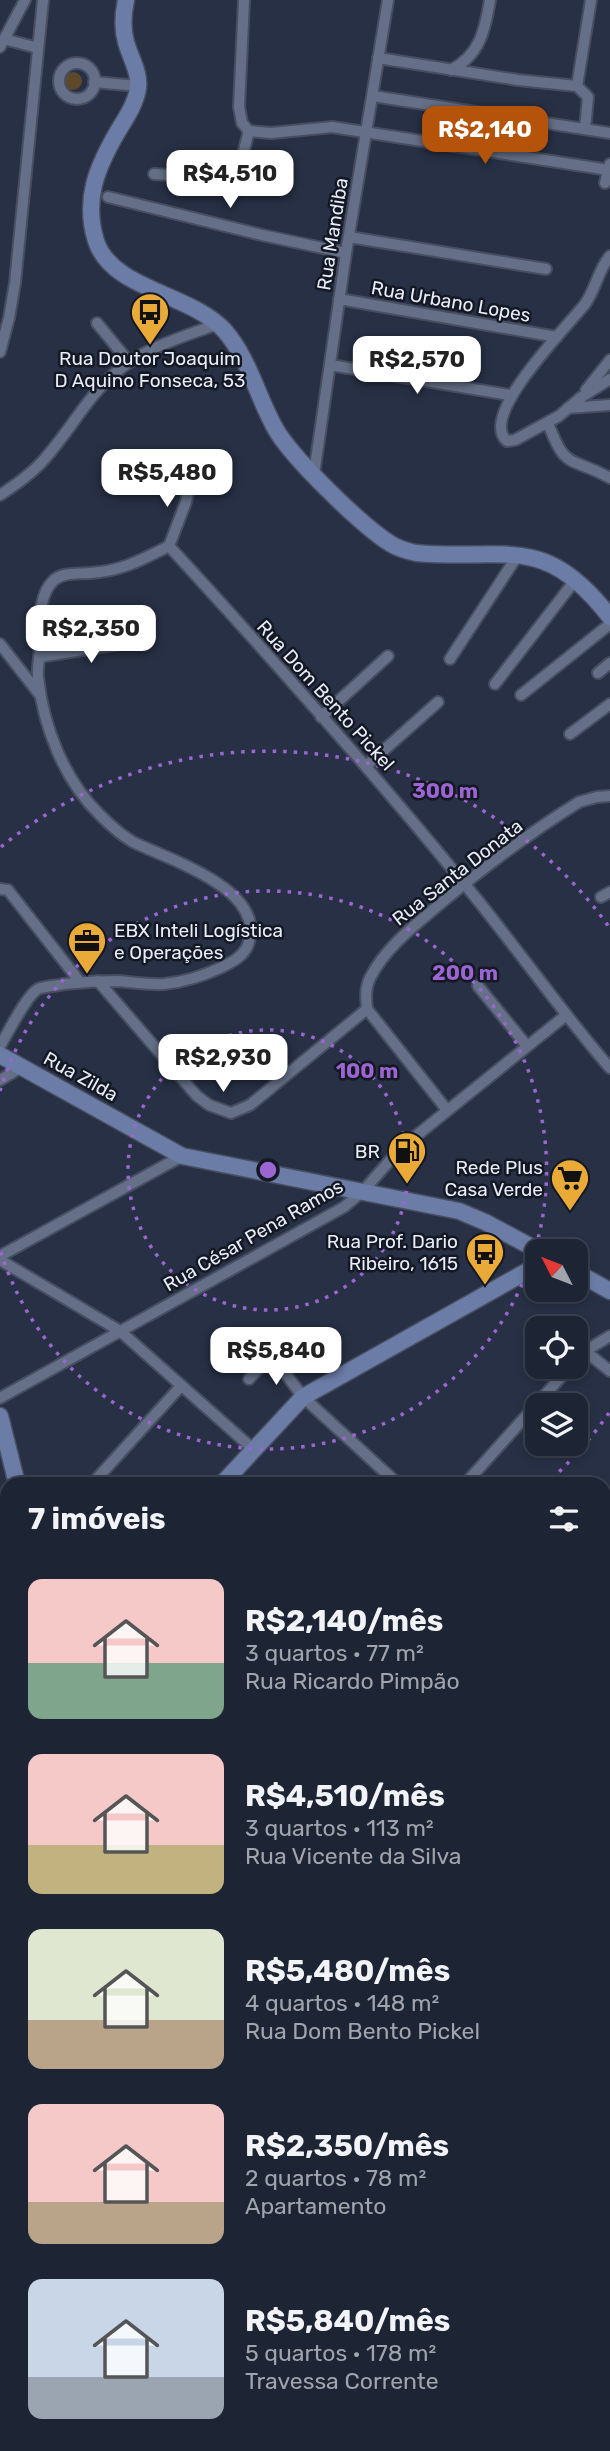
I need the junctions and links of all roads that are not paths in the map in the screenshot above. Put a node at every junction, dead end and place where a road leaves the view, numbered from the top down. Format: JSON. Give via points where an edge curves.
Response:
{"nodes":[{"id":1,"x":25,"y":0,"type":"edge"},
{"id":2,"x":43,"y":0,"type":"edge"},
{"id":3,"x":126,"y":0,"type":"edge"},
{"id":4,"x":244,"y":0,"type":"edge"},
{"id":5,"x":388,"y":0,"type":"edge"},
{"id":6,"x":490,"y":0,"type":"edge"},
{"id":7,"x":591,"y":0,"type":"edge"},
{"id":8,"x":2,"y":43,"type":"edge"},
{"id":9,"x":38,"y":48,"type":"junction"},
{"id":10,"x":378,"y":58,"type":"junction"},
{"id":11,"x":451,"y":70,"type":"junction"},
{"id":12,"x":36,"y":75,"type":"junction"},
{"id":13,"x":59,"y":78,"type":"junction"},
{"id":14,"x":94,"y":82,"type":"junction"},
{"id":15,"x":138,"y":86,"type":"junction"},
{"id":16,"x":578,"y":86,"type":"junction"},
{"id":17,"x":373,"y":96,"type":"junction"},
{"id":18,"x":585,"y":129,"type":"junction"},
{"id":19,"x":249,"y":131,"type":"junction"},
{"id":20,"x":366,"y":131,"type":"junction"},
{"id":21,"x":610,"y":133,"type":"edge"},
{"id":22,"x":609,"y":167,"type":"edge"},
{"id":23,"x":154,"y":173,"type":"dead end"},
{"id":24,"x":605,"y":183,"type":"dead end"},
{"id":25,"x":108,"y":197,"type":"dead end"},
{"id":26,"x":349,"y":237,"type":"junction"},
{"id":27,"x":346,"y":253,"type":"junction"},
{"id":28,"x":610,"y":256,"type":"edge"},
{"id":29,"x":546,"y":269,"type":"dead end"},
{"id":30,"x":339,"y":299,"type":"junction"},
{"id":31,"x":97,"y":323,"type":"dead end"},
{"id":32,"x":218,"y":324,"type":"junction"},
{"id":33,"x":557,"y":337,"type":"junction"},
{"id":34,"x":0,"y":352,"type":"edge"},
{"id":35,"x":610,"y":360,"type":"edge"},
{"id":36,"x":129,"y":362,"type":"junction"},
{"id":37,"x":330,"y":365,"type":"junction"},
{"id":38,"x":610,"y":379,"type":"edge"},
{"id":39,"x":510,"y":395,"type":"junction"},
{"id":40,"x":580,"y":398,"type":"junction"},
{"id":41,"x":610,"y":405,"type":"edge"},
{"id":42,"x":568,"y":408,"type":"junction"},
{"id":43,"x":548,"y":423,"type":"junction"},
{"id":44,"x":314,"y":474,"type":"junction"},
{"id":45,"x":191,"y":478,"type":"dead end"},
{"id":46,"x":610,"y":478,"type":"edge"},
{"id":47,"x":0,"y":495,"type":"edge"},
{"id":48,"x":169,"y":546,"type":"junction"},
{"id":49,"x":518,"y":555,"type":"junction"},
{"id":50,"x":576,"y":579,"type":"junction"},
{"id":51,"x":610,"y":617,"type":"edge"},
{"id":52,"x":610,"y":624,"type":"edge"},
{"id":53,"x":138,"y":642,"type":"dead end"},
{"id":54,"x":0,"y":644,"type":"edge"},
{"id":55,"x":388,"y":656,"type":"dead end"},
{"id":56,"x":40,"y":657,"type":"junction"},
{"id":57,"x":450,"y":659,"type":"dead end"},
{"id":58,"x":610,"y":663,"type":"edge"},
{"id":59,"x":598,"y":673,"type":"dead end"},
{"id":60,"x":495,"y":684,"type":"dead end"},
{"id":61,"x":521,"y":695,"type":"dead end"},
{"id":62,"x":42,"y":697,"type":"junction"},
{"id":63,"x":438,"y":702,"type":"dead end"},
{"id":64,"x":610,"y":704,"type":"edge"},
{"id":65,"x":321,"y":717,"type":"junction"},
{"id":66,"x":570,"y":734,"type":"dead end"},
{"id":67,"x":366,"y":766,"type":"junction"},
{"id":68,"x":610,"y":796,"type":"edge"},
{"id":69,"x":464,"y":883,"type":"junction"},
{"id":70,"x":0,"y":889,"type":"edge"},
{"id":71,"x":98,"y":981,"type":"junction"},
{"id":72,"x":80,"y":982,"type":"junction"},
{"id":73,"x":478,"y":986,"type":"dead end"},
{"id":74,"x":367,"y":1009,"type":"junction"},
{"id":75,"x":565,"y":1016,"type":"junction"},
{"id":76,"x":0,"y":1046,"type":"edge"},
{"id":77,"x":527,"y":1046,"type":"junction"},
{"id":78,"x":0,"y":1055,"type":"edge"},
{"id":79,"x":22,"y":1067,"type":"junction"},
{"id":80,"x":610,"y":1068,"type":"edge"},
{"id":81,"x":0,"y":1080,"type":"edge"},
{"id":82,"x":447,"y":1110,"type":"junction"},
{"id":83,"x":182,"y":1156,"type":"junction"},
{"id":84,"x":363,"y":1191,"type":"junction"},
{"id":85,"x":525,"y":1243,"type":"edge"},
{"id":86,"x":0,"y":1258,"type":"edge"},
{"id":87,"x":525,"y":1272,"type":"edge"},
{"id":88,"x":588,"y":1279,"type":"edge"},
{"id":89,"x":610,"y":1291,"type":"edge"},
{"id":90,"x":120,"y":1331,"type":"junction"},
{"id":91,"x":610,"y":1336,"type":"edge"},
{"id":92,"x":588,"y":1349,"type":"edge"},
{"id":93,"x":588,"y":1353,"type":"edge"},
{"id":94,"x":610,"y":1371,"type":"edge"},
{"id":95,"x":249,"y":1379,"type":"dead end"},
{"id":96,"x":559,"y":1379,"type":"edge"},
{"id":97,"x":181,"y":1386,"type":"junction"},
{"id":98,"x":303,"y":1397,"type":"junction"},
{"id":99,"x":0,"y":1398,"type":"edge"},
{"id":100,"x":0,"y":1416,"type":"edge"},
{"id":101,"x":253,"y":1449,"type":"junction"},
{"id":102,"x":15,"y":1477,"type":"edge"},
{"id":103,"x":98,"y":1477,"type":"edge"},
{"id":104,"x":228,"y":1477,"type":"edge"},
{"id":105,"x":390,"y":1477,"type":"edge"},
{"id":106,"x":471,"y":1477,"type":"edge"}],
"edges":[{"from":1,"to":8,"type":"street"},
{"from":2,"to":9,"type":"street"},
{"from":3,"to":15,"type":"street","via":[[124,30]]},
{"from":4,"to":19,"type":"street","via":[[239,107]]},
{"from":5,"to":10,"type":"street","name":"Rua Mandiba"},
{"from":6,"to":11,"type":"street","via":[[477,47]]},
{"from":7,"to":16,"type":"street"},
{"from":8,"to":9,"type":"street"},
{"from":9,"to":12,"type":"street"},
{"from":10,"to":11,"type":"street"},
{"from":10,"to":17,"type":"street","name":"Rua Mandiba"},
{"from":11,"to":16,"type":"street"},
{"from":12,"to":13,"type":"street"},
{"from":12,"to":34,"type":"street","via":[[15,283]]},
{"from":13,"to":14,"type":"street","via":[[69,66],[79,64],[92,72]]},
{"from":13,"to":14,"type":"street","via":[[61,89],[72,98],[87,96]]},
{"from":14,"to":15,"type":"street"},
{"from":15,"to":32,"type":"street","via":[[91,192],[97,243],[116,270]]},
{"from":16,"to":18,"type":"street","via":[[589,97]]},
{"from":17,"to":18,"type":"street"},
{"from":17,"to":20,"type":"street","name":"Rua Mandiba"},
{"from":18,"to":21,"type":"street"},
{"from":19,"to":20,"type":"street","via":[[323,127]]},
{"from":19,"to":23,"type":"street","via":[[230,177]]},
{"from":20,"to":22,"type":"street"},
{"from":20,"to":26,"type":"street","name":"Rua Mandiba"},
{"from":22,"to":24,"type":"street"},
{"from":25,"to":27,"type":"street"},
{"from":26,"to":27,"type":"street","name":"Rua Mandiba"},
{"from":26,"to":29,"type":"street"},
{"from":27,"to":30,"type":"street","name":"Rua Mandiba"},
{"from":28,"to":33,"type":"street","via":[[586,303]]},
{"from":30,"to":33,"type":"street","name":"Rua Urbano Lopes"},
{"from":30,"to":37,"type":"street","name":"Rua Mandiba"},
{"from":31,"to":36,"type":"street"},
{"from":32,"to":36,"type":"street"},
{"from":32,"to":44,"type":"street","via":[[246,364],[277,433]]},
{"from":33,"to":39,"type":"street"},
{"from":35,"to":40,"type":"street"},
{"from":36,"to":47,"type":"street","via":[[91,398],[41,463]]},
{"from":37,"to":39,"type":"street"},
{"from":37,"to":44,"type":"street","name":"Rua Mandiba"},
{"from":38,"to":40,"type":"street"},
{"from":39,"to":43,"type":"street","via":[[500,431],[503,438],[511,441]]},
{"from":40,"to":42,"type":"street"},
{"from":41,"to":42,"type":"street"},
{"from":42,"to":43,"type":"street"},
{"from":43,"to":46,"type":"street","via":[[556,447],[567,458]]},
{"from":44,"to":49,"type":"street","via":[[355,515],[403,550]]},
{"from":45,"to":48,"type":"street","via":[[187,502]]},
{"from":48,"to":56,"type":"street","via":[[118,570],[65,574],[56,579],[42,602]]},
{"from":48,"to":65,"type":"street","name":"Rua Dom Bento Pickel"},
{"from":49,"to":50,"type":"street","via":[[552,563]]},
{"from":49,"to":57,"type":"street"},
{"from":50,"to":51,"type":"street"},
{"from":50,"to":60,"type":"street"},
{"from":52,"to":61,"type":"street"},
{"from":53,"to":56,"type":"street"},
{"from":54,"to":62,"type":"street"},
{"from":55,"to":65,"type":"street"},
{"from":56,"to":62,"type":"street"},
{"from":58,"to":59,"type":"street"},
{"from":62,"to":71,"type":"street","via":[[65,768],[87,802],[131,841],[209,878],[249,915],[251,930],[243,954],[209,973],[164,984]]},
{"from":63,"to":67,"type":"street"},
{"from":64,"to":66,"type":"street"},
{"from":65,"to":67,"type":"street","name":"Rua Dom Bento Pickel"},
{"from":67,"to":69,"type":"street","name":"Rua Dom Bento Pickel"},
{"from":68,"to":69,"type":"street","name":"Rua Santa Donata","via":[[579,802]]},
{"from":69,"to":74,"type":"street","name":"Rua Santa Donata","via":[[379,962],[368,981]]},
{"from":69,"to":75,"type":"street","name":"Rua Dom Bento Pickel"},
{"from":70,"to":72,"type":"street","via":[[8,890]]},
{"from":71,"to":72,"type":"street"},
{"from":71,"to":74,"type":"street","via":[[197,1096],[230,1113],[250,1105]]},
{"from":72,"to":76,"type":"street","via":[[35,991]]},
{"from":73,"to":77,"type":"street"},
{"from":74,"to":82,"type":"street"},
{"from":75,"to":77,"type":"street","name":"Rua César Pena Ramos"},
{"from":75,"to":80,"type":"street","name":"Rua Dom Bento Pickel"},
{"from":77,"to":82,"type":"street","name":"Rua César Pena Ramos"},
{"from":78,"to":79,"type":"street","name":"Rua Zilda"},
{"from":79,"to":81,"type":"street"},
{"from":79,"to":83,"type":"street","name":"Rua Zilda"},
{"from":82,"to":84,"type":"street","name":"Rua César Pena Ramos","via":[[401,1148]]},
{"from":83,"to":84,"type":"street","name":"Rua Zilda"},
{"from":83,"to":86,"type":"street"},
{"from":84,"to":85,"type":"street","name":"Rua Zilda","via":[[459,1211]]},
{"from":84,"to":90,"type":"street","name":"Rua César Pena Ramos","via":[[334,1213]]},
{"from":86,"to":90,"type":"street"},
{"from":87,"to":98,"type":"street"},
{"from":88,"to":89,"type":"street"},
{"from":90,"to":97,"type":"street"},
{"from":90,"to":99,"type":"street","name":"Rua César Pena Ramos"},
{"from":91,"to":92,"type":"street"},
{"from":93,"to":94,"type":"street"},
{"from":95,"to":98,"type":"street","via":[[261,1366],[276,1361]]},
{"from":96,"to":106,"type":"street"},
{"from":97,"to":101,"type":"street"},
{"from":97,"to":103,"type":"street"},
{"from":98,"to":101,"type":"street"},
{"from":98,"to":105,"type":"street"},
{"from":100,"to":102,"type":"street"},
{"from":101,"to":104,"type":"street"}]}
